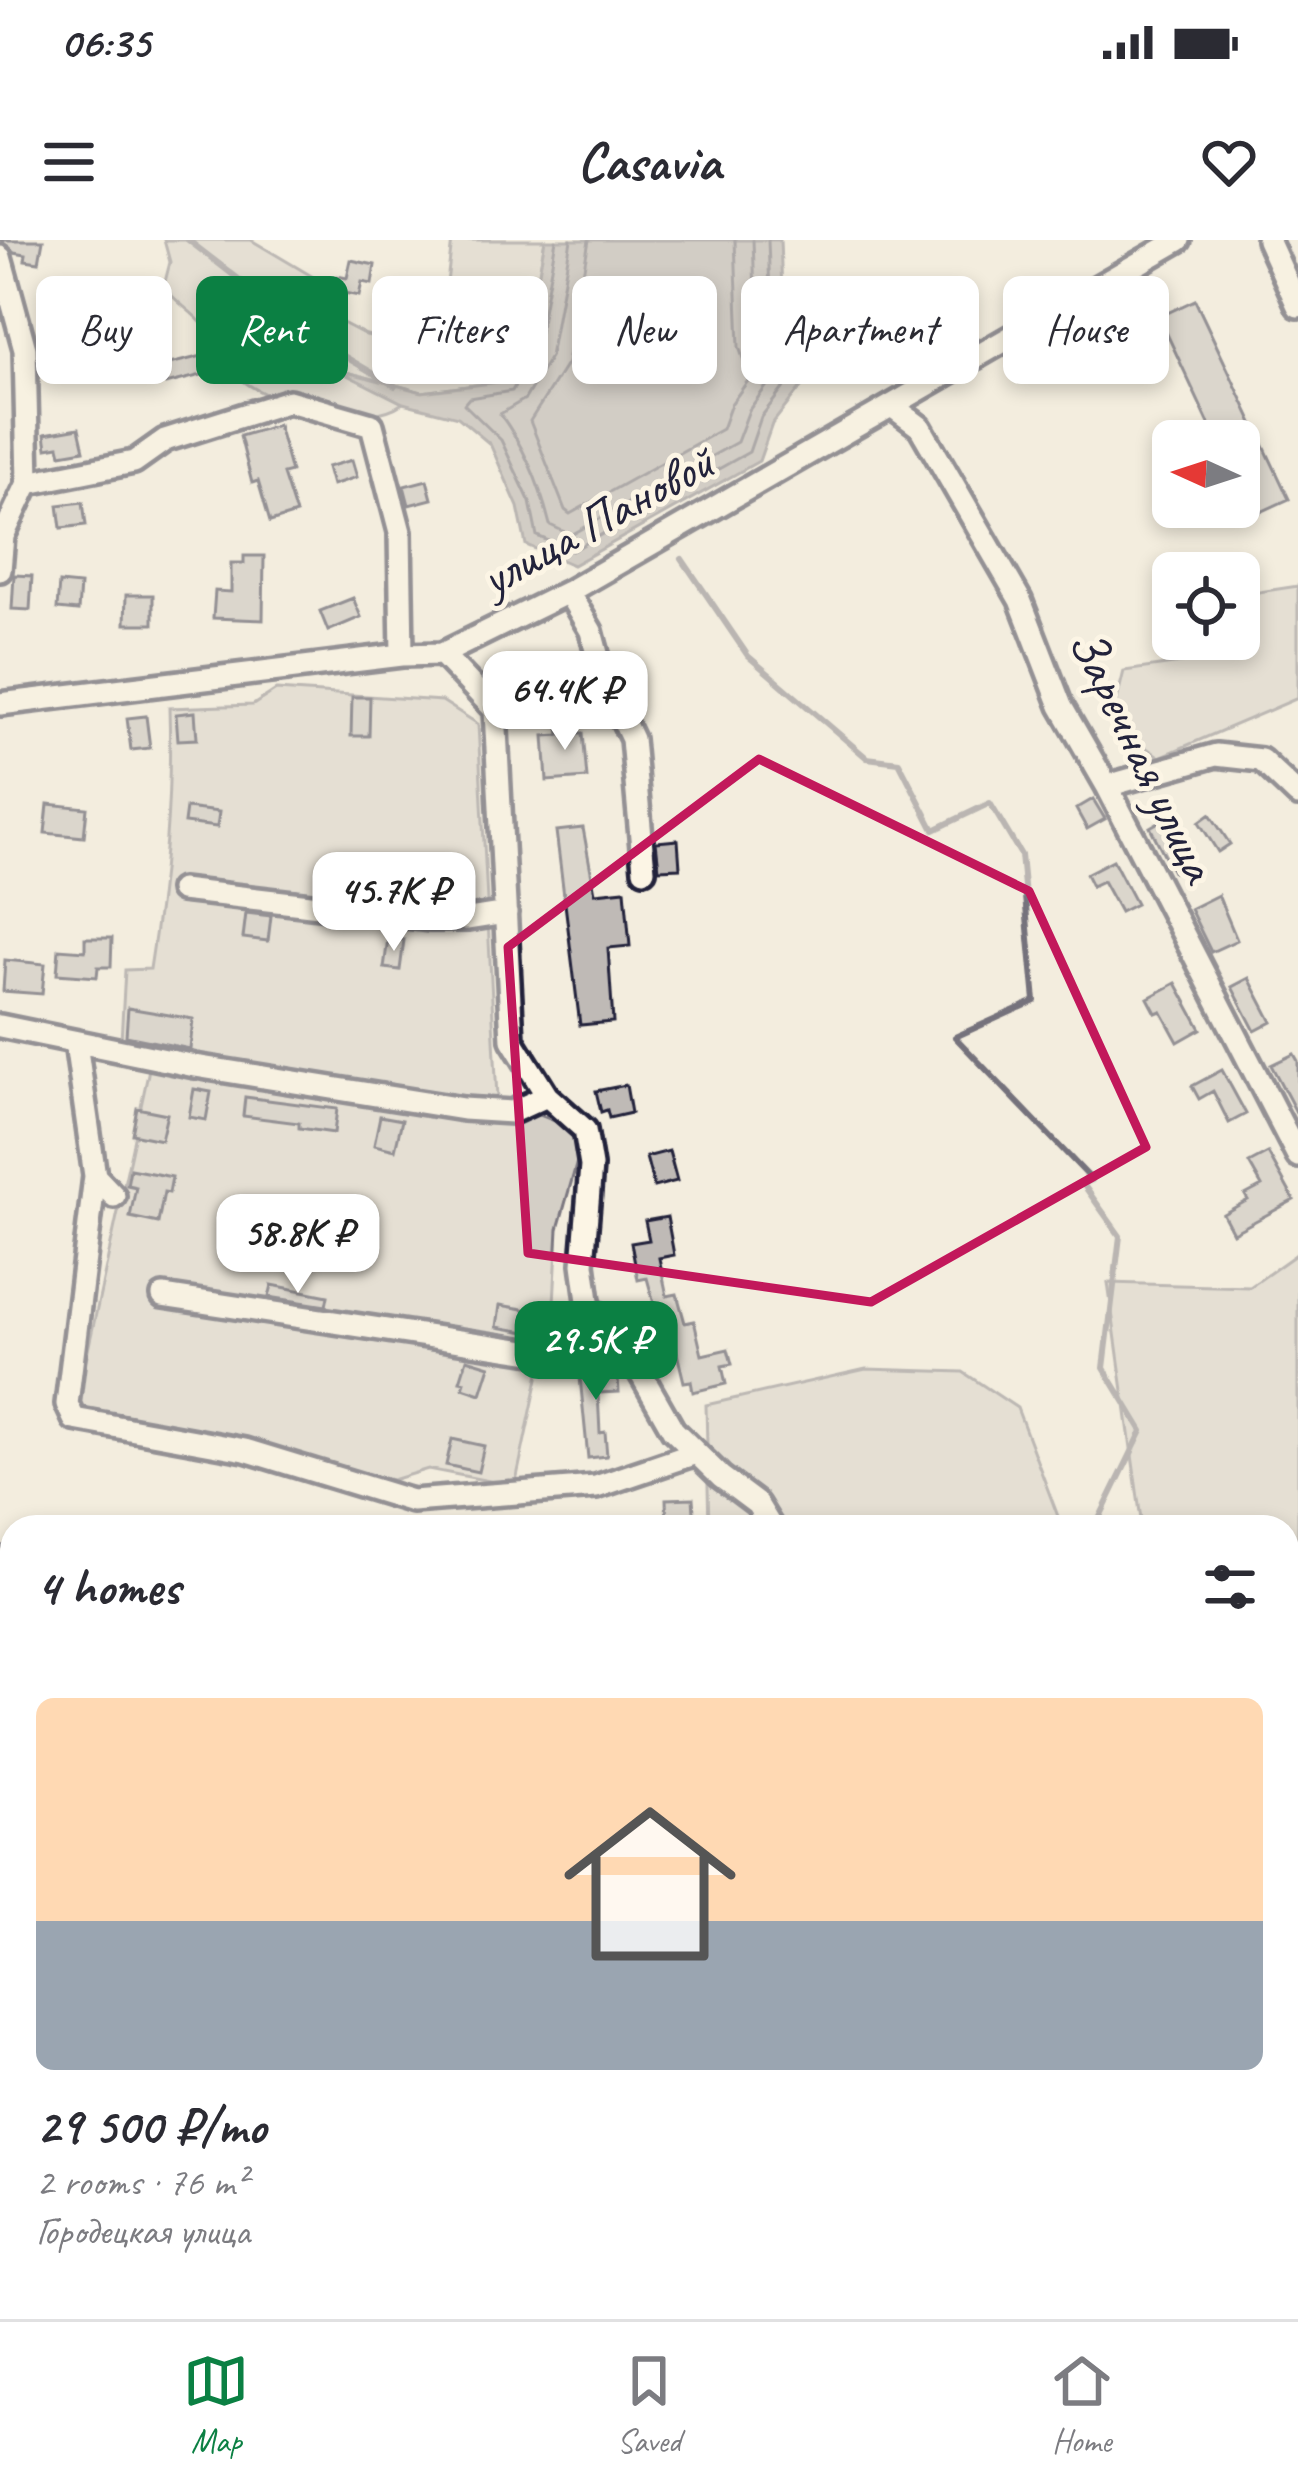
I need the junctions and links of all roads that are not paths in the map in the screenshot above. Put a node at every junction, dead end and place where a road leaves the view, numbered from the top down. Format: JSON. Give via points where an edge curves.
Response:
{"nodes":[{"id":1,"x":1179,"y":240,"type":"edge"},
{"id":2,"x":1268,"y":240,"type":"edge"},
{"id":3,"x":0,"y":257,"type":"edge"},
{"id":4,"x":1298,"y":306,"type":"edge"},
{"id":5,"x":892,"y":406,"type":"junction"},
{"id":6,"x":28,"y":483,"type":"junction"},
{"id":7,"x":0,"y":570,"type":"edge"},
{"id":8,"x":568,"y":592,"type":"junction"},
{"id":9,"x":442,"y":654,"type":"junction"},
{"id":10,"x":402,"y":655,"type":"junction"},
{"id":11,"x":0,"y":704,"type":"edge"},
{"id":12,"x":1107,"y":786,"type":"junction"},
{"id":13,"x":1298,"y":795,"type":"edge"},
{"id":14,"x":644,"y":870,"type":"dead end"},
{"id":15,"x":181,"y":890,"type":"dead end"},
{"id":16,"x":506,"y":913,"type":"junction"},
{"id":17,"x":0,"y":1026,"type":"edge"},
{"id":18,"x":76,"y":1043,"type":"junction"},
{"id":19,"x":547,"y":1096,"type":"junction"},
{"id":20,"x":1298,"y":1156,"type":"edge"},
{"id":21,"x":95,"y":1176,"type":"junction"},
{"id":22,"x":114,"y":1196,"type":"dead end"},
{"id":23,"x":163,"y":1296,"type":"dead end"},
{"id":24,"x":589,"y":1308,"type":"junction"},
{"id":25,"x":696,"y":1453,"type":"junction"},
{"id":26,"x":764,"y":1515,"type":"edge"}],
"edges":[{"from":1,"to":5,"type":"street","name":"улица Пановой"},
{"from":2,"to":4,"type":"street"},
{"from":3,"to":6,"type":"street","via":[[25,350]]},
{"from":5,"to":8,"type":"street","name":"улица Пановой"},
{"from":5,"to":12,"type":"street","name":"Заречная улица","via":[[920,428],[1009,580],[1060,706]]},
{"from":6,"to":7,"type":"street","via":[[3,536]]},
{"from":6,"to":10,"type":"street","via":[[134,462],[165,440],[289,401],[372,425],[400,532]]},
{"from":8,"to":9,"type":"street","name":"улица Пановой"},
{"from":8,"to":14,"type":"street","via":[[632,739]]},
{"from":9,"to":10,"type":"street","name":"улица Пановой"},
{"from":9,"to":16,"type":"street","via":[[495,710]]},
{"from":10,"to":11,"type":"street","name":"улица Пановой"},
{"from":12,"to":13,"type":"street","via":[[1216,754],[1261,760]]},
{"from":12,"to":20,"type":"street","name":"Заречная улица"},
{"from":15,"to":16,"type":"street","via":[[431,919]]},
{"from":16,"to":19,"type":"street","via":[[512,1040]]},
{"from":17,"to":18,"type":"street"},
{"from":18,"to":19,"type":"street","via":[[463,1108],[512,1112]]},
{"from":18,"to":21,"type":"street"},
{"from":19,"to":24,"type":"street","via":[[585,1130]]},
{"from":21,"to":22,"type":"street"},
{"from":21,"to":25,"type":"street","via":[[68,1404],[74,1419],[245,1450],[412,1501],[596,1487]]},
{"from":23,"to":24,"type":"street","via":[[546,1354]]},
{"from":24,"to":25,"type":"street","via":[[612,1323],[673,1430]]},
{"from":25,"to":26,"type":"street"}]}
